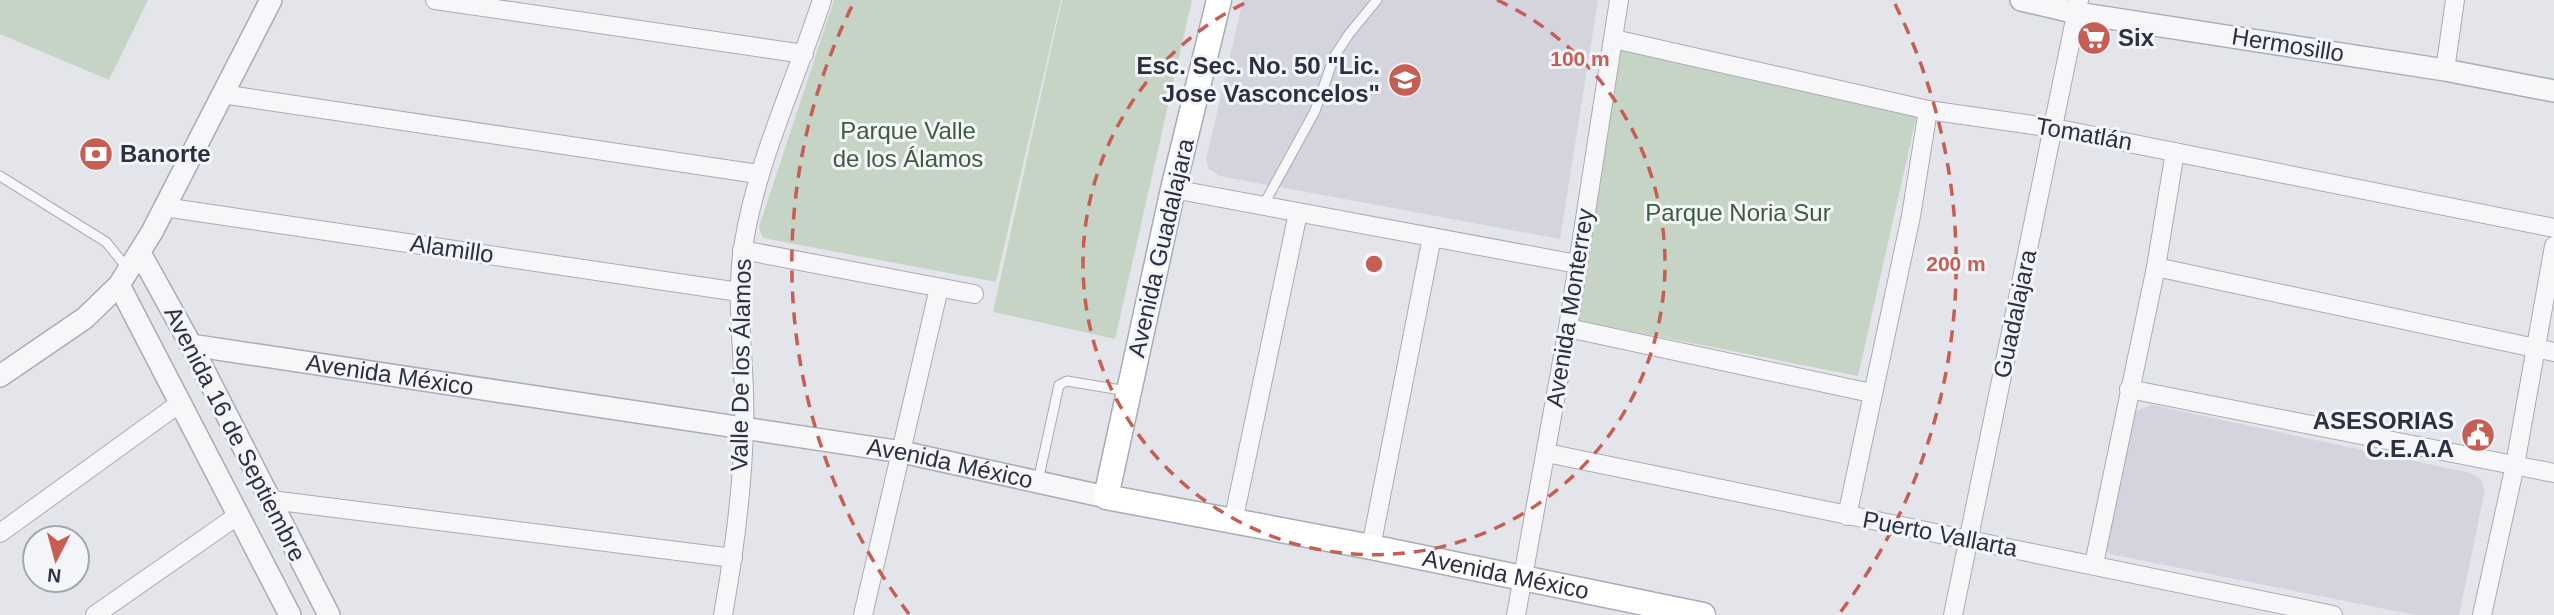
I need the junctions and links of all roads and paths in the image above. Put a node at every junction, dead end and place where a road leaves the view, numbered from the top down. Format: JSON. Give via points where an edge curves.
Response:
{"nodes":[{"id":1,"x":271,"y":0,"type":"edge"},
{"id":2,"x":435,"y":0,"type":"edge"},
{"id":3,"x":822,"y":0,"type":"edge"},
{"id":4,"x":1219,"y":0,"type":"edge"},
{"id":5,"x":1377,"y":0,"type":"edge"},
{"id":6,"x":1619,"y":0,"type":"edge"},
{"id":7,"x":2021,"y":0,"type":"edge"},
{"id":8,"x":2455,"y":0,"type":"edge"},
{"id":9,"x":2078,"y":6,"type":"edge"},
{"id":10,"x":1614,"y":39,"type":"junction"},
{"id":11,"x":804,"y":54,"type":"junction"},
{"id":12,"x":2445,"y":70,"type":"junction"},
{"id":13,"x":2554,"y":92,"type":"edge"},
{"id":14,"x":222,"y":94,"type":"junction"},
{"id":15,"x":1928,"y":110,"type":"junction"},
{"id":16,"x":2054,"y":128,"type":"junction"},
{"id":17,"x":2175,"y":152,"type":"junction"},
{"id":18,"x":758,"y":174,"type":"junction"},
{"id":19,"x":0,"y":176,"type":"edge"},
{"id":20,"x":1173,"y":189,"type":"junction"},
{"id":21,"x":164,"y":206,"type":"junction"},
{"id":22,"x":1263,"y":206,"type":"junction"},
{"id":23,"x":1297,"y":213,"type":"junction"},
{"id":24,"x":2554,"y":228,"type":"edge"},
{"id":25,"x":1432,"y":237,"type":"junction"},
{"id":26,"x":2554,"y":246,"type":"edge"},
{"id":27,"x":743,"y":250,"type":"junction"},
{"id":28,"x":1577,"y":264,"type":"junction"},
{"id":29,"x":2156,"y":267,"type":"junction"},
{"id":30,"x":129,"y":270,"type":"junction"},
{"id":31,"x":939,"y":288,"type":"junction"},
{"id":32,"x":739,"y":292,"type":"junction"},
{"id":33,"x":974,"y":294,"type":"dead end"},
{"id":34,"x":1568,"y":328,"type":"junction"},
{"id":35,"x":191,"y":345,"type":"junction"},
{"id":36,"x":2545,"y":351,"type":"edge"},
{"id":37,"x":0,"y":376,"type":"edge"},
{"id":38,"x":2129,"y":389,"type":"junction"},
{"id":39,"x":1129,"y":391,"type":"junction"},
{"id":40,"x":1871,"y":393,"type":"junction"},
{"id":41,"x":180,"y":403,"type":"junction"},
{"id":42,"x":745,"y":428,"type":"junction"},
{"id":43,"x":1120,"y":432,"type":"junction"},
{"id":44,"x":902,"y":452,"type":"junction"},
{"id":45,"x":1547,"y":453,"type":"junction"},
{"id":46,"x":2515,"y":465,"type":"junction"},
{"id":47,"x":2554,"y":473,"type":"edge"},
{"id":48,"x":1038,"y":482,"type":"junction"},
{"id":49,"x":1106,"y":497,"type":"junction"},
{"id":50,"x":271,"y":500,"type":"junction"},
{"id":51,"x":1161,"y":508,"type":"junction"},
{"id":52,"x":237,"y":516,"type":"junction"},
{"id":53,"x":1847,"y":516,"type":"junction"},
{"id":54,"x":1233,"y":522,"type":"junction"},
{"id":55,"x":0,"y":533,"type":"edge"},
{"id":56,"x":1966,"y":541,"type":"junction"},
{"id":57,"x":1371,"y":547,"type":"junction"},
{"id":58,"x":733,"y":558,"type":"junction"},
{"id":59,"x":2094,"y":564,"type":"junction"},
{"id":60,"x":1523,"y":579,"type":"junction"},
{"id":61,"x":96,"y":615,"type":"edge"},
{"id":62,"x":290,"y":615,"type":"edge"},
{"id":63,"x":329,"y":615,"type":"edge"},
{"id":64,"x":723,"y":615,"type":"edge"},
{"id":65,"x":863,"y":615,"type":"edge"},
{"id":66,"x":1516,"y":615,"type":"edge"},
{"id":67,"x":1703,"y":615,"type":"edge"},
{"id":68,"x":1953,"y":615,"type":"edge"},
{"id":69,"x":2333,"y":615,"type":"edge"},
{"id":70,"x":2482,"y":615,"type":"edge"}],
"edges":[{"from":1,"to":14,"type":"street"},
{"from":2,"to":11,"type":"street"},
{"from":3,"to":11,"type":"street","name":"Valle De los Álamos"},
{"from":4,"to":20,"type":"main road","name":"Avenida Guadalajara"},
{"from":5,"to":22,"type":"lane","via":[[1334,57],[1315,111]]},
{"from":6,"to":10,"type":"street","name":"Avenida Monterrey"},
{"from":7,"to":9,"type":"street","name":"Hermosillo"},
{"from":8,"to":12,"type":"street"},
{"from":9,"to":12,"type":"street","name":"Hermosillo"},
{"from":9,"to":16,"type":"street","name":"Guadalajara"},
{"from":10,"to":15,"type":"street","name":"Tomatlán"},
{"from":10,"to":28,"type":"street","name":"Avenida Monterrey"},
{"from":11,"to":18,"type":"street","name":"Valle De los Álamos"},
{"from":12,"to":13,"type":"street","name":"Hermosillo"},
{"from":14,"to":18,"type":"street"},
{"from":14,"to":21,"type":"street"},
{"from":15,"to":16,"type":"street","name":"Tomatlán"},
{"from":15,"to":40,"type":"street","via":[[1911,216]]},
{"from":16,"to":17,"type":"street","name":"Tomatlán"},
{"from":16,"to":56,"type":"street","name":"Guadalajara"},
{"from":17,"to":24,"type":"street","name":"Tomatlán"},
{"from":17,"to":29,"type":"street"},
{"from":18,"to":27,"type":"street","name":"Valle De los Álamos"},
{"from":19,"to":30,"type":"lane","via":[[106,242]]},
{"from":20,"to":22,"type":"street"},
{"from":20,"to":39,"type":"main road","name":"Avenida Guadalajara"},
{"from":21,"to":30,"type":"street"},
{"from":21,"to":32,"type":"street","name":"Alamillo"},
{"from":22,"to":23,"type":"street"},
{"from":23,"to":25,"type":"street"},
{"from":23,"to":54,"type":"street"},
{"from":25,"to":28,"type":"street"},
{"from":25,"to":57,"type":"street"},
{"from":26,"to":36,"type":"street"},
{"from":27,"to":31,"type":"street"},
{"from":27,"to":32,"type":"street","name":"Valle De los Álamos"},
{"from":28,"to":34,"type":"street","name":"Avenida Monterrey"},
{"from":29,"to":36,"type":"street"},
{"from":29,"to":38,"type":"street"},
{"from":30,"to":35,"type":"street","name":"Avenida 16 de Septiembre"},
{"from":30,"to":37,"type":"street","via":[[85,318]]},
{"from":30,"to":41,"type":"street","name":"Avenida 16 de Septiembre"},
{"from":31,"to":33,"type":"street"},
{"from":31,"to":44,"type":"street"},
{"from":32,"to":42,"type":"street","name":"Valle De los Álamos"},
{"from":34,"to":40,"type":"street"},
{"from":34,"to":45,"type":"street","name":"Avenida Monterrey"},
{"from":35,"to":42,"type":"street","name":"Avenida México"},
{"from":35,"to":50,"type":"street","name":"Avenida 16 de Septiembre"},
{"from":36,"to":46,"type":"street"},
{"from":38,"to":46,"type":"street"},
{"from":38,"to":59,"type":"street"},
{"from":39,"to":43,"type":"main road","name":"Avenida Guadalajara"},
{"from":39,"to":48,"type":"lane","via":[[1067,381],[1059,386]]},
{"from":40,"to":53,"type":"street"},
{"from":41,"to":52,"type":"street","name":"Avenida 16 de Septiembre"},
{"from":41,"to":55,"type":"street"},
{"from":42,"to":44,"type":"street","name":"Avenida México"},
{"from":42,"to":58,"type":"street","name":"Valle De los Álamos"},
{"from":43,"to":49,"type":"main road","name":"Avenida Guadalajara"},
{"from":43,"to":51,"type":"main road","via":[[1122,460],[1133,491]]},
{"from":44,"to":48,"type":"street","name":"Avenida México"},
{"from":44,"to":65,"type":"street"},
{"from":45,"to":53,"type":"street","name":"Puerto Vallarta"},
{"from":45,"to":60,"type":"street","name":"Avenida Monterrey"},
{"from":46,"to":47,"type":"street"},
{"from":46,"to":70,"type":"street"},
{"from":48,"to":49,"type":"street","name":"Avenida México"},
{"from":49,"to":51,"type":"main road","name":"Avenida México"},
{"from":50,"to":58,"type":"street"},
{"from":50,"to":63,"type":"street","name":"Avenida 16 de Septiembre"},
{"from":51,"to":54,"type":"main road","name":"Avenida México"},
{"from":52,"to":61,"type":"street"},
{"from":52,"to":62,"type":"street","name":"Avenida 16 de Septiembre"},
{"from":53,"to":56,"type":"street","name":"Puerto Vallarta"},
{"from":54,"to":57,"type":"main road","name":"Avenida México"},
{"from":56,"to":59,"type":"street","name":"Puerto Vallarta"},
{"from":56,"to":68,"type":"street","name":"Guadalajara"},
{"from":57,"to":60,"type":"main road","name":"Avenida México"},
{"from":58,"to":64,"type":"street","name":"Valle De los Álamos"},
{"from":59,"to":69,"type":"street","name":"Puerto Vallarta"},
{"from":60,"to":66,"type":"street","name":"Avenida Monterrey"},
{"from":60,"to":67,"type":"main road","name":"Avenida México"}]}
